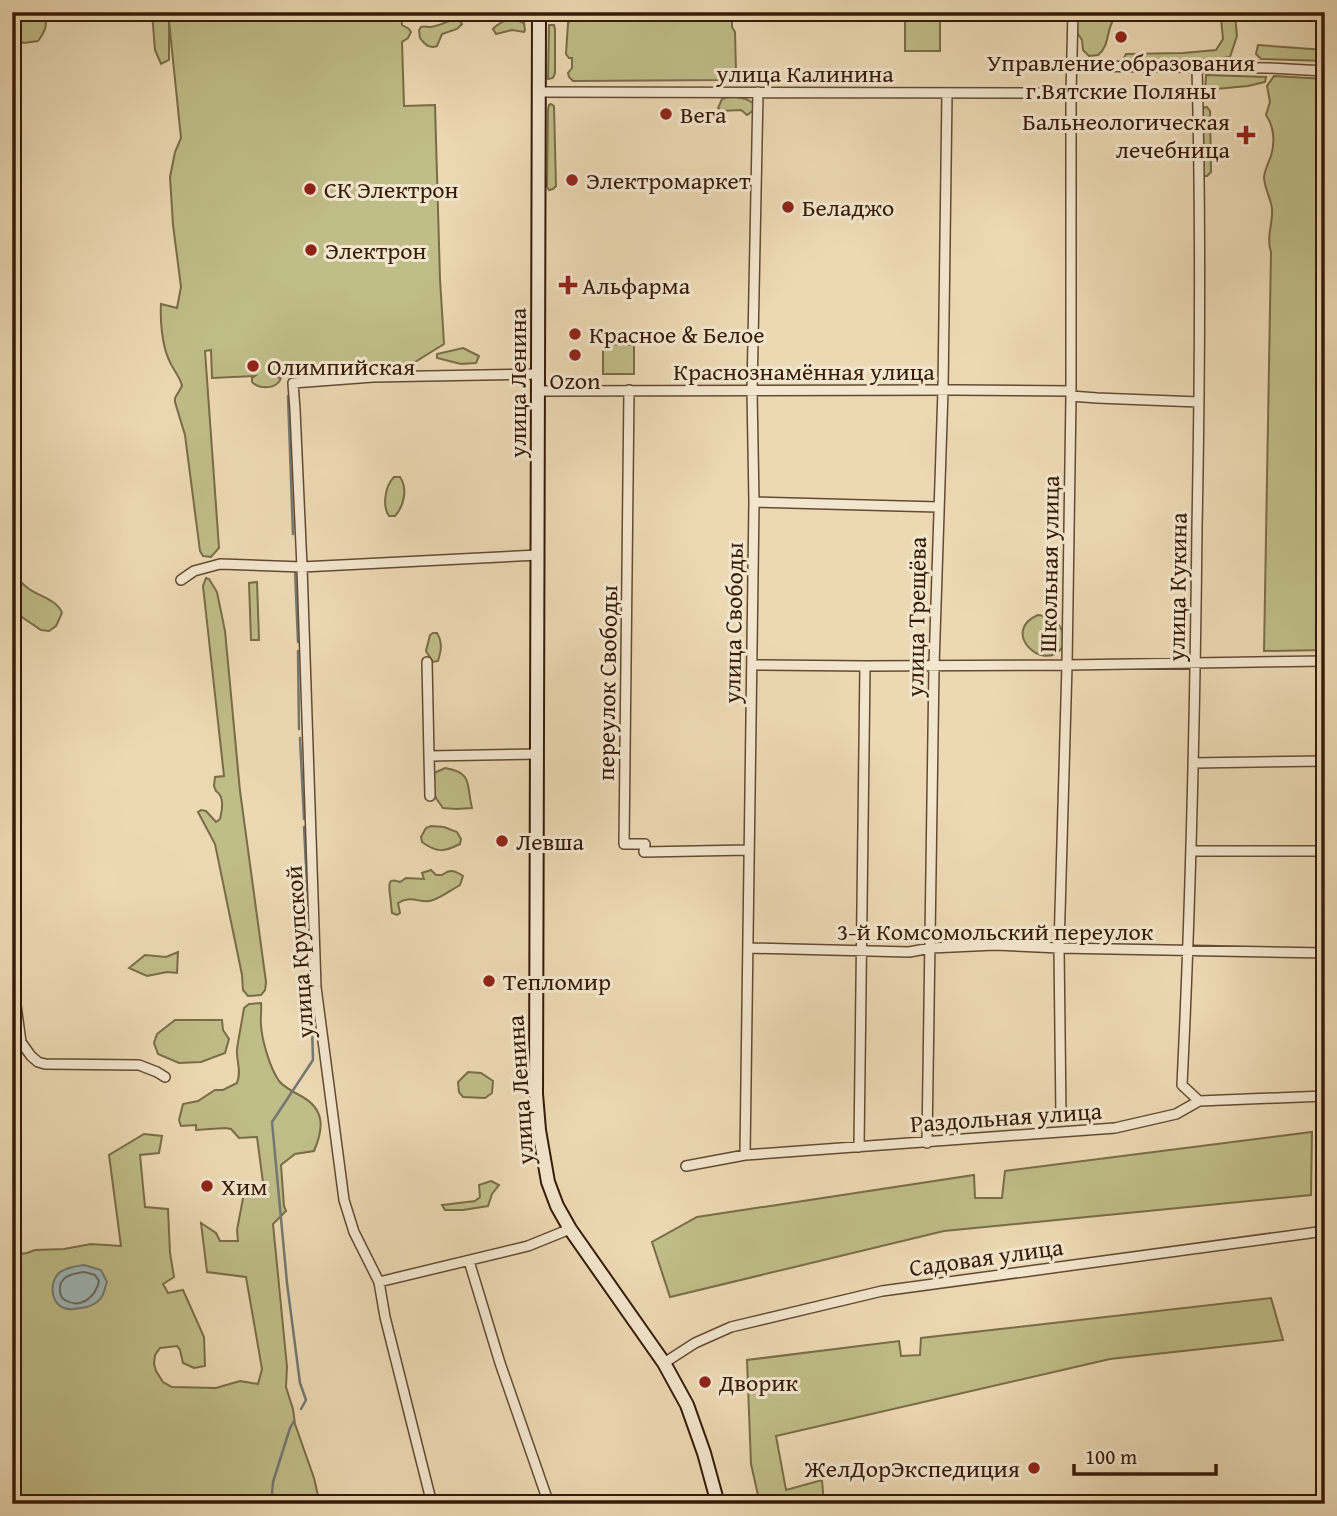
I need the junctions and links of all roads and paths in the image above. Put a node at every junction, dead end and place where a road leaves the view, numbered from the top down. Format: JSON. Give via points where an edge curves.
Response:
{"nodes":[{"id":1,"x":539,"y":12,"type":"edge"},
{"id":2,"x":1073,"y":12,"type":"edge"},
{"id":3,"x":1072,"y":66,"type":"junction"},
{"id":4,"x":1197,"y":67,"type":"junction"},
{"id":5,"x":1325,"y":71,"type":"edge"},
{"id":6,"x":539,"y":92,"type":"junction"},
{"id":7,"x":758,"y":92,"type":"junction"},
{"id":8,"x":947,"y":93,"type":"junction"},
{"id":9,"x":1070,"y":93,"type":"junction"},
{"id":10,"x":538,"y":374,"type":"junction"},
{"id":11,"x":629,"y":390,"type":"junction"},
{"id":12,"x":943,"y":390,"type":"junction"},
{"id":13,"x":538,"y":391,"type":"junction"},
{"id":14,"x":752,"y":391,"type":"junction"},
{"id":15,"x":1071,"y":393,"type":"junction"},
{"id":16,"x":1199,"y":402,"type":"junction"},
{"id":17,"x":754,"y":502,"type":"junction"},
{"id":18,"x":938,"y":507,"type":"junction"},
{"id":19,"x":538,"y":555,"type":"junction"},
{"id":20,"x":302,"y":566,"type":"junction"},
{"id":21,"x":181,"y":580,"type":"dead end"},
{"id":22,"x":1325,"y":661,"type":"edge"},
{"id":23,"x":427,"y":662,"type":"dead end"},
{"id":24,"x":1196,"y":662,"type":"junction"},
{"id":25,"x":752,"y":665,"type":"junction"},
{"id":26,"x":1067,"y":665,"type":"junction"},
{"id":27,"x":865,"y":666,"type":"junction"},
{"id":28,"x":934,"y":666,"type":"junction"},
{"id":29,"x":538,"y":754,"type":"junction"},
{"id":30,"x":429,"y":756,"type":"junction"},
{"id":31,"x":1325,"y":761,"type":"edge"},
{"id":32,"x":1193,"y":762,"type":"junction"},
{"id":33,"x":430,"y":796,"type":"dead end"},
{"id":34,"x":748,"y":850,"type":"junction"},
{"id":35,"x":1192,"y":851,"type":"junction"},
{"id":36,"x":1325,"y":851,"type":"edge"},
{"id":37,"x":749,"y":948,"type":"junction"},
{"id":38,"x":931,"y":948,"type":"junction"},
{"id":39,"x":1059,"y":948,"type":"junction"},
{"id":40,"x":861,"y":951,"type":"junction"},
{"id":41,"x":1189,"y":951,"type":"junction"},
{"id":42,"x":1325,"y":953,"type":"edge"},
{"id":43,"x":12,"y":976,"type":"edge"},
{"id":44,"x":165,"y":1077,"type":"dead end"},
{"id":45,"x":1325,"y":1096,"type":"edge"},
{"id":46,"x":1199,"y":1101,"type":"junction"},
{"id":47,"x":1061,"y":1117,"type":"dead end"},
{"id":48,"x":927,"y":1143,"type":"junction"},
{"id":49,"x":859,"y":1147,"type":"junction"},
{"id":50,"x":745,"y":1155,"type":"junction"},
{"id":51,"x":686,"y":1166,"type":"dead end"},
{"id":52,"x":570,"y":1229,"type":"junction"},
{"id":53,"x":1325,"y":1231,"type":"edge"},
{"id":54,"x":469,"y":1261,"type":"junction"},
{"id":55,"x":379,"y":1282,"type":"junction"},
{"id":56,"x":664,"y":1363,"type":"junction"},
{"id":57,"x":432,"y":1504,"type":"edge"},
{"id":58,"x":549,"y":1504,"type":"edge"},
{"id":59,"x":718,"y":1504,"type":"edge"}],
"edges":[{"from":1,"to":6,"type":"street","name":"улица Ленина"},
{"from":2,"to":3,"type":"street","name":"Школьная улица"},
{"from":3,"to":4,"type":"street"},
{"from":3,"to":9,"type":"street","name":"Школьная улица"},
{"from":4,"to":5,"type":"street"},
{"from":4,"to":16,"type":"street","name":"улица Кукина"},
{"from":6,"to":7,"type":"street","name":"улица Калинина"},
{"from":6,"to":10,"type":"street","name":"улица Ленина"},
{"from":7,"to":8,"type":"street","name":"улица Калинина"},
{"from":7,"to":14,"type":"street","name":"улица Свободы"},
{"from":8,"to":9,"type":"street","name":"улица Калинина"},
{"from":8,"to":12,"type":"street","name":"улица Трещёва"},
{"from":9,"to":15,"type":"street","name":"Школьная улица"},
{"from":10,"to":13,"type":"street","name":"улица Ленина"},
{"from":10,"to":20,"type":"street","name":"улица Крупской","via":[[293,383]]},
{"from":11,"to":13,"type":"street","name":"Краснознамённая улица"},
{"from":11,"to":14,"type":"street","name":"Краснознамённая улица"},
{"from":11,"to":34,"type":"street","name":"переулок Свободы","via":[[624,844],[645,844],[645,852]]},
{"from":12,"to":14,"type":"street","name":"Краснознамённая улица"},
{"from":12,"to":15,"type":"street","name":"Краснознамённая улица"},
{"from":12,"to":18,"type":"street","name":"улица Трещёва"},
{"from":13,"to":19,"type":"street","name":"улица Ленина"},
{"from":14,"to":17,"type":"street","name":"улица Свободы"},
{"from":15,"to":16,"type":"street","name":"Краснознамённая улица"},
{"from":15,"to":26,"type":"street","name":"Школьная улица"},
{"from":16,"to":24,"type":"street","name":"улица Кукина"},
{"from":17,"to":18,"type":"street"},
{"from":17,"to":25,"type":"street","name":"улица Свободы"},
{"from":18,"to":28,"type":"street","name":"улица Трещёва"},
{"from":19,"to":20,"type":"street"},
{"from":19,"to":29,"type":"street","name":"улица Ленина"},
{"from":20,"to":21,"type":"street","via":[[220,564]]},
{"from":20,"to":55,"type":"street","name":"улица Крупской","via":[[316,987],[344,1200]]},
{"from":22,"to":24,"type":"street"},
{"from":23,"to":30,"type":"street"},
{"from":24,"to":26,"type":"street"},
{"from":24,"to":32,"type":"street","name":"улица Кукина"},
{"from":25,"to":27,"type":"street"},
{"from":25,"to":34,"type":"street","name":"улица Свободы"},
{"from":26,"to":28,"type":"street"},
{"from":26,"to":39,"type":"street","name":"Школьная улица"},
{"from":27,"to":28,"type":"street"},
{"from":27,"to":40,"type":"street"},
{"from":28,"to":38,"type":"street","name":"улица Трещёва"},
{"from":29,"to":30,"type":"street"},
{"from":29,"to":52,"type":"street","name":"улица Ленина","via":[[536,1094],[548,1182]]},
{"from":30,"to":33,"type":"street"},
{"from":31,"to":32,"type":"street"},
{"from":32,"to":35,"type":"street","name":"улица Кукина"},
{"from":34,"to":37,"type":"street","name":"улица Свободы"},
{"from":35,"to":36,"type":"street"},
{"from":35,"to":41,"type":"street","name":"улица Кукина"},
{"from":37,"to":40,"type":"street","name":"3-й Комсомольский переулок"},
{"from":37,"to":50,"type":"street","name":"улица Свободы"},
{"from":38,"to":39,"type":"street","name":"3-й Комсомольский переулок"},
{"from":38,"to":40,"type":"street","name":"3-й Комсомольский переулок"},
{"from":38,"to":48,"type":"street","name":"улица Трещёва"},
{"from":39,"to":41,"type":"street","name":"3-й Комсомольский переулок"},
{"from":39,"to":47,"type":"street","name":"Школьная улица"},
{"from":40,"to":49,"type":"street"},
{"from":41,"to":42,"type":"street","name":"3-й Комсомольский переулок"},
{"from":41,"to":46,"type":"street","name":"улица Кукина","via":[[1182,1085]]},
{"from":43,"to":44,"type":"street","via":[[21,1042],[38,1062],[139,1065]]},
{"from":45,"to":46,"type":"street","name":"Раздольная улица"},
{"from":46,"to":48,"type":"street","name":"Раздольная улица","via":[[1176,1114],[1115,1128]]},
{"from":48,"to":49,"type":"street","name":"Раздольная улица"},
{"from":49,"to":50,"type":"street","name":"Раздольная улица"},
{"from":50,"to":51,"type":"street","name":"Раздольная улица"},
{"from":52,"to":54,"type":"street","via":[[528,1246]]},
{"from":52,"to":56,"type":"street","name":"улица Ленина"},
{"from":53,"to":56,"type":"street","name":"Садовая улица","via":[[882,1291],[731,1327]]},
{"from":54,"to":55,"type":"street"},
{"from":54,"to":58,"type":"street"},
{"from":55,"to":57,"type":"street","name":"улица Крупской"},
{"from":56,"to":59,"type":"street","name":"улица Ленина","via":[[687,1405]]}]}
